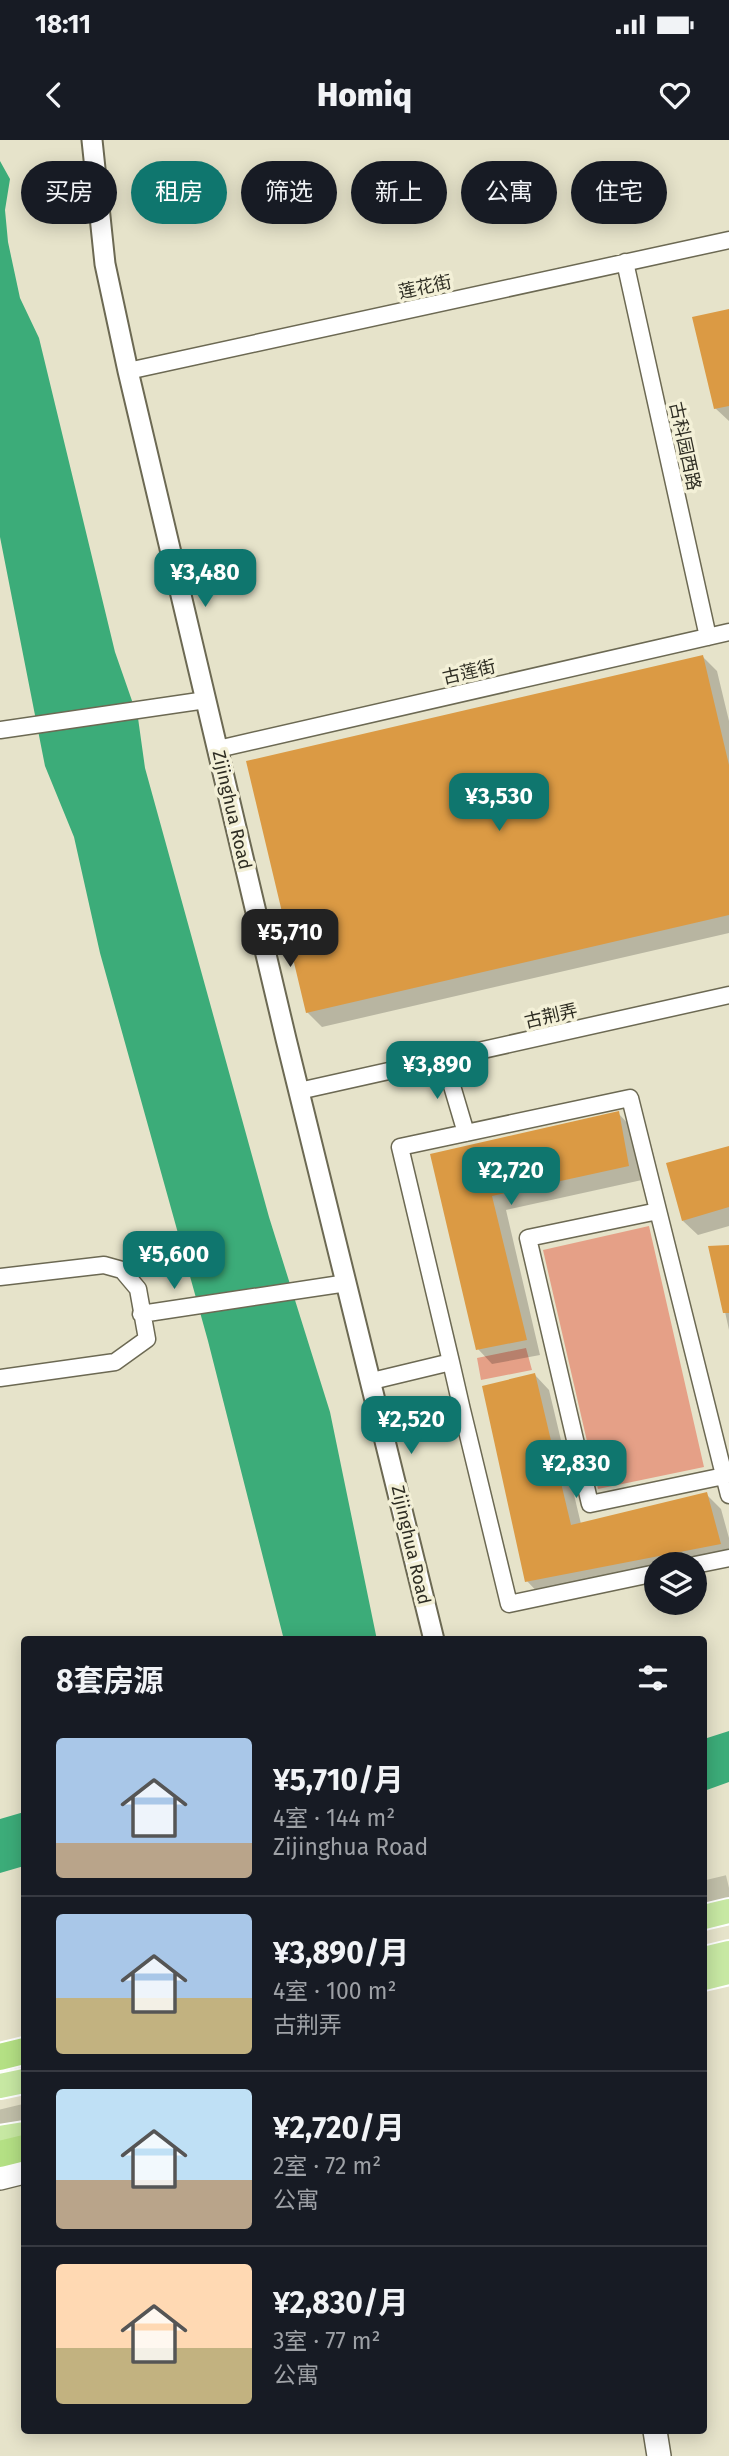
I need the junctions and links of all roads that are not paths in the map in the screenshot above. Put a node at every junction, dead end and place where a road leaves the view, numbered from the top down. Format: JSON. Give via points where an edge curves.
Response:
{"nodes":[{"id":1,"x":92,"y":140,"type":"edge"},
{"id":2,"x":729,"y":240,"type":"edge"},
{"id":3,"x":625,"y":262,"type":"junction"},
{"id":4,"x":128,"y":371,"type":"junction"},
{"id":5,"x":729,"y":632,"type":"edge"},
{"id":6,"x":708,"y":637,"type":"junction"},
{"id":7,"x":206,"y":700,"type":"junction"},
{"id":8,"x":0,"y":730,"type":"edge"},
{"id":9,"x":218,"y":749,"type":"junction"},
{"id":10,"x":729,"y":995,"type":"edge"},
{"id":11,"x":444,"y":1059,"type":"junction"},
{"id":12,"x":299,"y":1091,"type":"junction"},
{"id":13,"x":466,"y":1133,"type":"junction"},
{"id":14,"x":658,"y":1211,"type":"junction"},
{"id":15,"x":0,"y":1277,"type":"edge"},
{"id":16,"x":348,"y":1283,"type":"junction"},
{"id":17,"x":141,"y":1314,"type":"junction"},
{"id":18,"x":451,"y":1363,"type":"junction"},
{"id":19,"x":0,"y":1378,"type":"edge"},
{"id":20,"x":372,"y":1381,"type":"junction"},
{"id":21,"x":462,"y":1410,"type":"junction"},
{"id":22,"x":384,"y":1429,"type":"junction"},
{"id":23,"x":724,"y":1476,"type":"junction"},
{"id":24,"x":729,"y":1495,"type":"edge"},
{"id":25,"x":729,"y":1558,"type":"edge"},
{"id":26,"x":707,"y":1563,"type":"edge"},
{"id":27,"x":644,"y":1576,"type":"edge"},
{"id":28,"x":433,"y":1636,"type":"edge"},
{"id":29,"x":729,"y":1911,"type":"edge"},
{"id":30,"x":707,"y":1916,"type":"edge"},
{"id":31,"x":729,"y":1953,"type":"edge"},
{"id":32,"x":707,"y":1958,"type":"edge"},
{"id":33,"x":729,"y":1972,"type":"edge"},
{"id":34,"x":707,"y":1977,"type":"edge"},
{"id":35,"x":21,"y":2052,"type":"edge"},
{"id":36,"x":0,"y":2057,"type":"edge"},
{"id":37,"x":21,"y":2082,"type":"edge"},
{"id":38,"x":0,"y":2087,"type":"edge"},
{"id":39,"x":21,"y":2134,"type":"edge"},
{"id":40,"x":0,"y":2138,"type":"edge"},
{"id":41,"x":21,"y":2149,"type":"edge"},
{"id":42,"x":0,"y":2154,"type":"edge"},
{"id":43,"x":21,"y":2173,"type":"edge"},
{"id":44,"x":0,"y":2178,"type":"edge"},
{"id":45,"x":656,"y":2434,"type":"edge"},
{"id":46,"x":659,"y":2456,"type":"edge"}],
"edges":[{"from":1,"to":4,"type":"street","name":"Zijinghua Road","via":[[105,264]]},
{"from":2,"to":3,"type":"street","name":"莲花街"},
{"from":3,"to":4,"type":"street","name":"莲花街"},
{"from":3,"to":6,"type":"street","name":"古科园西路"},
{"from":4,"to":7,"type":"street","name":"Zijinghua Road"},
{"from":5,"to":6,"type":"street","name":"古莲街"},
{"from":6,"to":9,"type":"street","name":"古莲街"},
{"from":7,"to":8,"type":"street"},
{"from":7,"to":9,"type":"street","name":"Zijinghua Road"},
{"from":9,"to":12,"type":"street","name":"Zijinghua Road"},
{"from":10,"to":11,"type":"street","name":"古荆弄"},
{"from":11,"to":12,"type":"street","name":"古荆弄"},
{"from":11,"to":13,"type":"street"},
{"from":12,"to":16,"type":"street","name":"Zijinghua Road"},
{"from":13,"to":14,"type":"street","via":[[630,1098]]},
{"from":13,"to":18,"type":"street","via":[[400,1147]]},
{"from":14,"to":23,"type":"street"},
{"from":14,"to":23,"type":"street","via":[[528,1238],[590,1504]]},
{"from":15,"to":17,"type":"street","via":[[104,1265],[122,1270],[138,1289]]},
{"from":16,"to":17,"type":"street"},
{"from":16,"to":20,"type":"street","name":"Zijinghua Road"},
{"from":17,"to":19,"type":"street","via":[[147,1339],[115,1362]]},
{"from":18,"to":20,"type":"street"},
{"from":18,"to":21,"type":"street"},
{"from":20,"to":22,"type":"street","name":"Zijinghua Road"},
{"from":21,"to":22,"type":"street"},
{"from":21,"to":27,"type":"street","via":[[509,1604]]},
{"from":22,"to":28,"type":"street","name":"Zijinghua Road"},
{"from":23,"to":24,"type":"street"},
{"from":25,"to":26,"type":"street"},
{"from":29,"to":30,"type":"main road"},
{"from":31,"to":32,"type":"main road"},
{"from":33,"to":34,"type":"main road"},
{"from":35,"to":36,"type":"highway"},
{"from":37,"to":38,"type":"main road"},
{"from":39,"to":40,"type":"main road"},
{"from":41,"to":42,"type":"highway"},
{"from":43,"to":44,"type":"main road"},
{"from":45,"to":46,"type":"main road"}]}
